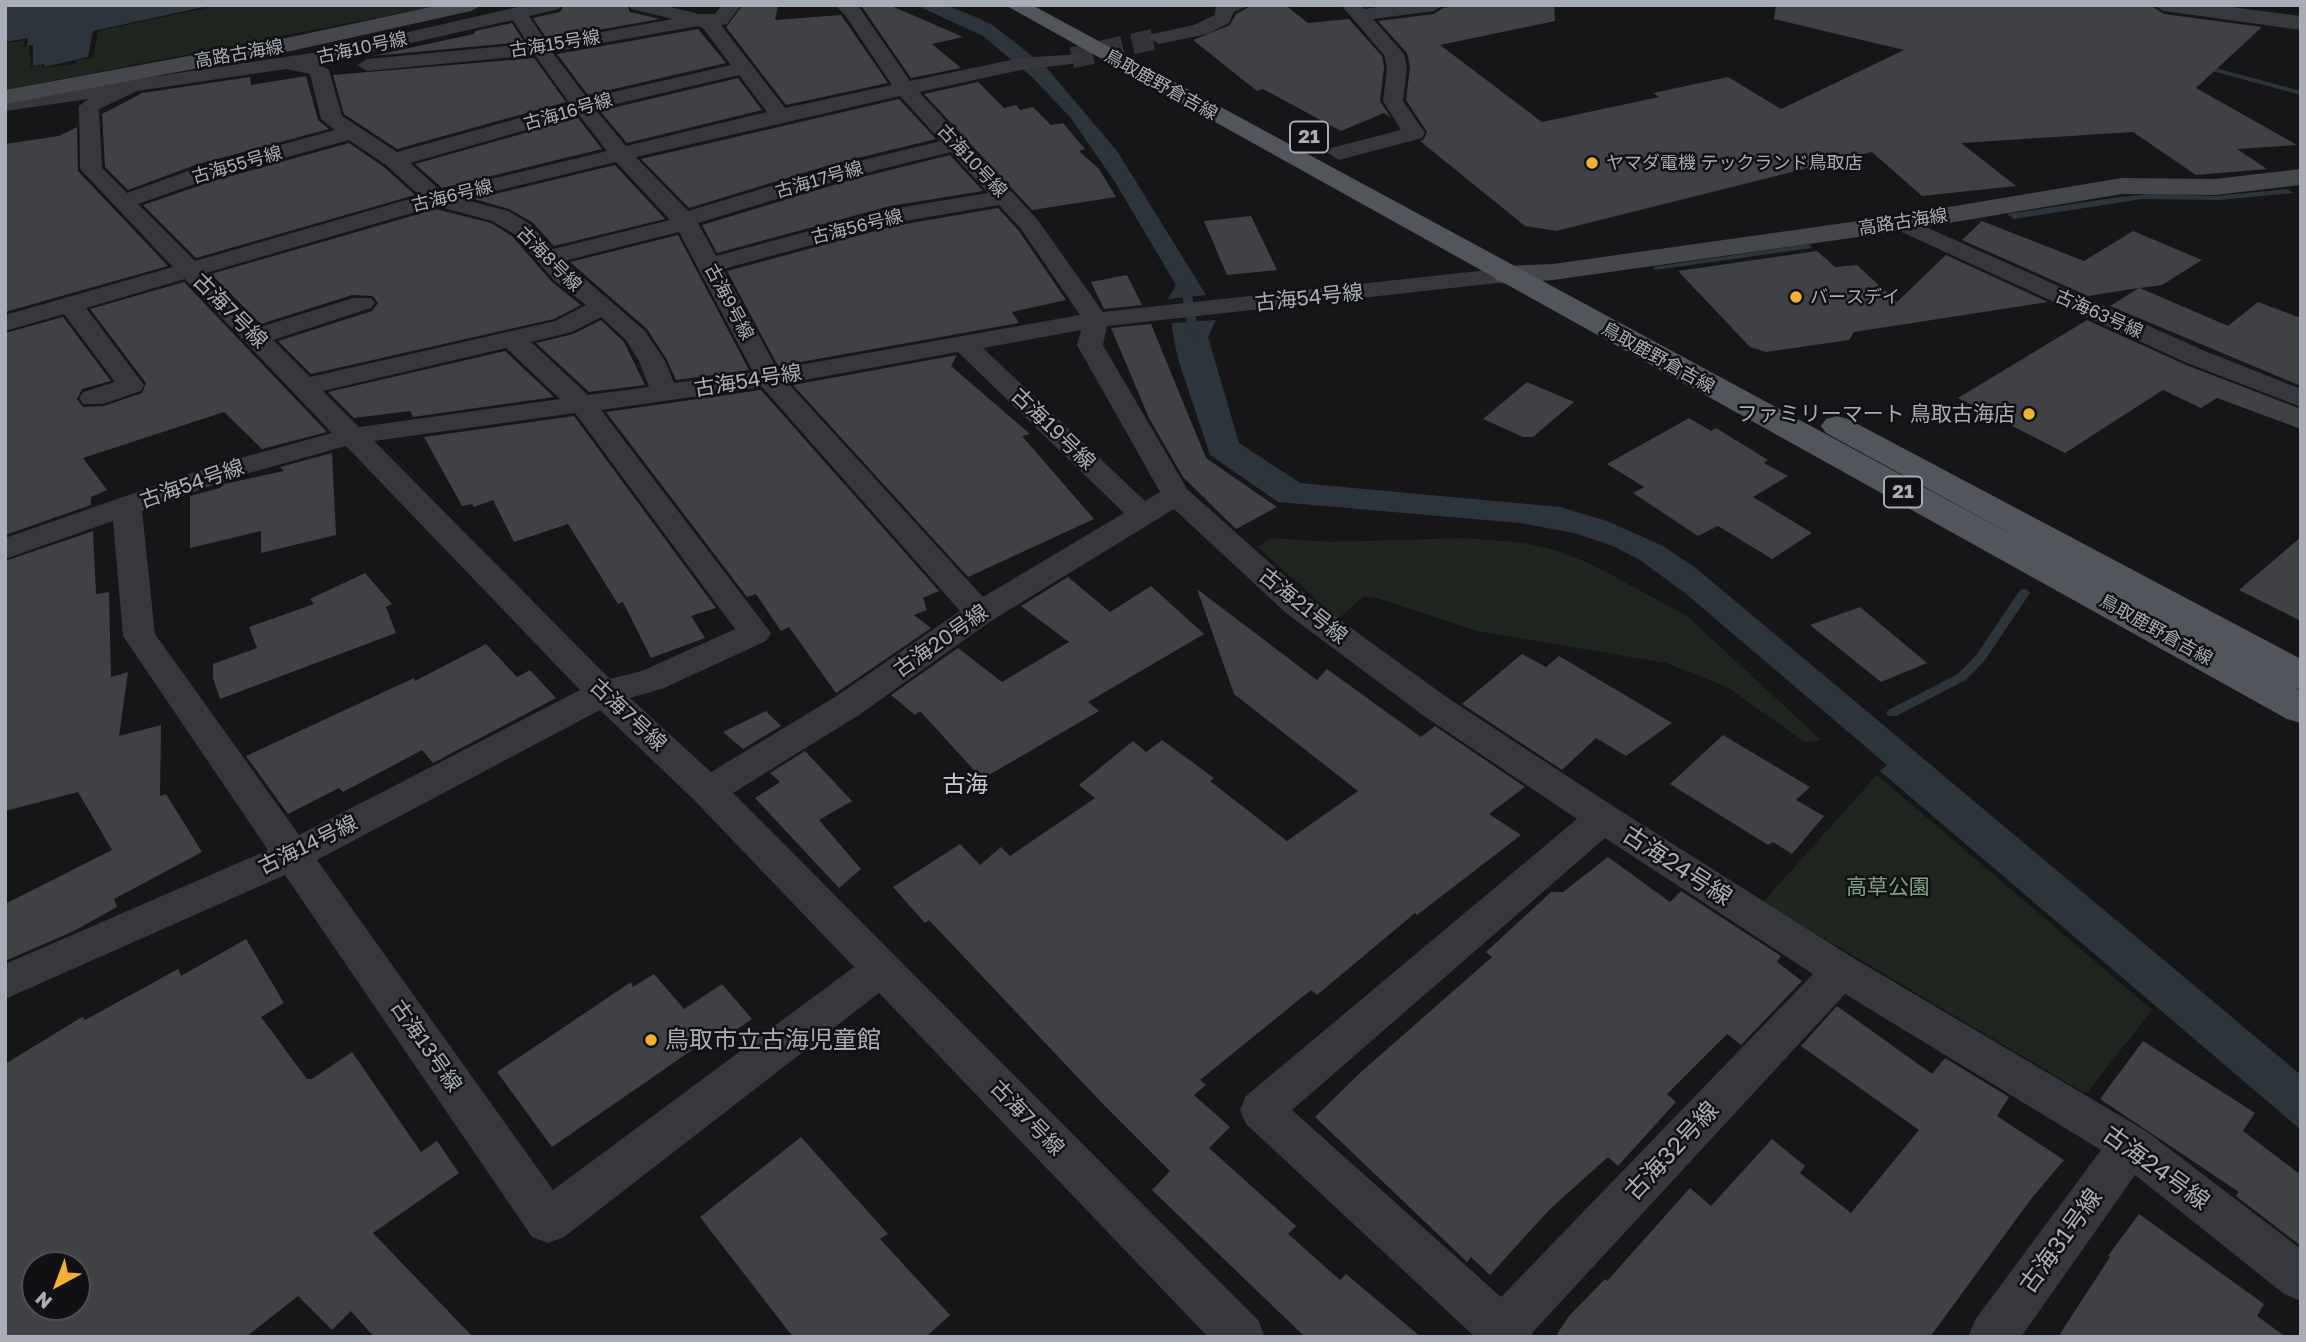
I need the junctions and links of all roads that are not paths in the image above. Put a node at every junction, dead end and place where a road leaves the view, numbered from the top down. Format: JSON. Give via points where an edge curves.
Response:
{"nodes":[{"id":1,"x":471,"y":5,"type":"edge"},
{"id":2,"x":552,"y":5,"type":"edge"},
{"id":3,"x":638,"y":5,"type":"edge"},
{"id":4,"x":732,"y":5,"type":"edge"},
{"id":5,"x":844,"y":5,"type":"edge"},
{"id":6,"x":1063,"y":5,"type":"edge"},
{"id":7,"x":1434,"y":5,"type":"edge"},
{"id":8,"x":1017,"y":6,"type":"edge"},
{"id":9,"x":2176,"y":6,"type":"edge"},
{"id":10,"x":1227,"y":7,"type":"edge"},
{"id":11,"x":518,"y":9,"type":"edge"},
{"id":12,"x":1354,"y":10,"type":"edge"},
{"id":13,"x":699,"y":20,"type":"junction"},
{"id":14,"x":2301,"y":23,"type":"edge"},
{"id":15,"x":1159,"y":38,"type":"tunnel mouth"},
{"id":16,"x":539,"y":49,"type":"junction"},
{"id":17,"x":1072,"y":58,"type":"tunnel mouth"},
{"id":18,"x":284,"y":63,"type":"junction"},
{"id":19,"x":743,"y":68,"type":"junction"},
{"id":20,"x":1207,"y":82,"type":"dead end"},
{"id":21,"x":129,"y":88,"type":"junction"},
{"id":22,"x":905,"y":89,"type":"junction"},
{"id":23,"x":5,"y":97,"type":"edge"},
{"id":24,"x":5,"y":105,"type":"edge"},
{"id":25,"x":584,"y":106,"type":"junction"},
{"id":26,"x":780,"y":115,"type":"junction"},
{"id":27,"x":353,"y":132,"type":"junction"},
{"id":28,"x":1315,"y":140,"type":"dead end"},
{"id":29,"x":957,"y":144,"type":"junction"},
{"id":30,"x":621,"y":153,"type":"junction"},
{"id":31,"x":1339,"y":153,"type":"junction"},
{"id":32,"x":394,"y":160,"type":"junction"},
{"id":33,"x":1375,"y":173,"type":"dead end"},
{"id":34,"x":2301,"y":177,"type":"edge"},
{"id":35,"x":1006,"y":197,"type":"junction"},
{"id":36,"x":436,"y":199,"type":"junction"},
{"id":37,"x":123,"y":202,"type":"junction"},
{"id":38,"x":684,"y":221,"type":"junction"},
{"id":39,"x":1901,"y":223,"type":"junction"},
{"id":40,"x":548,"y":258,"type":"junction"},
{"id":41,"x":1512,"y":263,"type":"junction"},
{"id":42,"x":710,"y":265,"type":"junction"},
{"id":43,"x":188,"y":269,"type":"junction"},
{"id":44,"x":1553,"y":272,"type":"junction"},
{"id":45,"x":362,"y":303,"type":"dead end"},
{"id":46,"x":70,"y":304,"type":"junction"},
{"id":47,"x":601,"y":307,"type":"junction"},
{"id":48,"x":1096,"y":320,"type":"junction"},
{"id":49,"x":5,"y":323,"type":"edge"},
{"id":50,"x":256,"y":337,"type":"junction"},
{"id":51,"x":512,"y":339,"type":"junction"},
{"id":52,"x":964,"y":344,"type":"junction"},
{"id":53,"x":769,"y":378,"type":"junction"},
{"id":54,"x":304,"y":387,"type":"junction"},
{"id":55,"x":665,"y":394,"type":"junction"},
{"id":56,"x":93,"y":398,"type":"dead end"},
{"id":57,"x":2301,"y":399,"type":"edge"},
{"id":58,"x":584,"y":406,"type":"junction"},
{"id":59,"x":352,"y":436,"type":"junction"},
{"id":60,"x":1176,"y":495,"type":"junction"},
{"id":61,"x":127,"y":506,"type":"junction"},
{"id":62,"x":1143,"y":515,"type":"junction"},
{"id":63,"x":5,"y":549,"type":"edge"},
{"id":64,"x":980,"y":613,"type":"junction"},
{"id":65,"x":2301,"y":676,"type":"edge"},
{"id":66,"x":603,"y":693,"type":"junction"},
{"id":67,"x":2301,"y":709,"type":"edge"},
{"id":68,"x":708,"y":791,"type":"junction"},
{"id":69,"x":1603,"y":818,"type":"junction"},
{"id":70,"x":294,"y":855,"type":"junction"},
{"id":71,"x":881,"y":969,"type":"junction"},
{"id":72,"x":1841,"y":971,"type":"junction"},
{"id":73,"x":5,"y":982,"type":"edge"},
{"id":74,"x":2131,"y":1145,"type":"junction"},
{"id":75,"x":2301,"y":1278,"type":"edge"},
{"id":76,"x":1506,"y":1334,"type":"edge"},
{"id":77,"x":1241,"y":1337,"type":"edge"},
{"id":78,"x":1992,"y":1337,"type":"edge"}],
"edges":[{"from":1,"to":23,"type":"main road","name":"高路古海線"},
{"from":2,"to":11,"type":"street","name":"古海10号線"},
{"from":3,"to":13,"type":"street"},
{"from":4,"to":13,"type":"street","name":"古海15号線","via":[[720,20]]},
{"from":5,"to":22,"type":"street","name":"古海10号線"},
{"from":6,"to":20,"type":"main road","name":"鳥取鹿野倉吉線"},
{"from":7,"to":12,"type":"street"},
{"from":8,"to":41,"type":"main road","name":"鳥取鹿野倉吉線","number":"21"},
{"from":9,"to":14,"type":"street"},
{"from":10,"to":15,"type":"street","via":[[1222,19],[1207,27]]},
{"from":11,"to":16,"type":"street","name":"古海9号線"},
{"from":11,"to":18,"type":"street","name":"古海10号線"},
{"from":12,"to":31,"type":"street","via":[[1394,54],[1394,101],[1414,133]]},
{"from":13,"to":16,"type":"street","name":"古海15号線"},
{"from":13,"to":19,"type":"street","via":[[710,24]]},
{"from":16,"to":18,"type":"street","name":"古海15号線","via":[[335,68]]},
{"from":16,"to":25,"type":"street","name":"古海9号線"},
{"from":17,"to":22,"type":"street","name":"古海6号線"},
{"from":18,"to":21,"type":"street","name":"古海10号線"},
{"from":18,"to":27,"type":"street","name":"古海8号線","via":[[319,70],[332,119]]},
{"from":19,"to":25,"type":"street","name":"古海16号線"},
{"from":19,"to":26,"type":"street"},
{"from":21,"to":24,"type":"street","name":"古海10号線"},
{"from":21,"to":37,"type":"street","name":"古海7号線","via":[[89,106],[91,169]]},
{"from":22,"to":26,"type":"street","name":"古海6号線"},
{"from":22,"to":29,"type":"street","name":"古海10号線"},
{"from":25,"to":30,"type":"street","name":"古海9号線"},
{"from":25,"to":32,"type":"street","name":"古海16号線"},
{"from":26,"to":30,"type":"street","name":"古海6号線"},
{"from":27,"to":32,"type":"street","name":"古海8号線"},
{"from":27,"to":37,"type":"street","name":"古海55号線","via":[[204,173]]},
{"from":28,"to":31,"type":"main road","number":"21"},
{"from":29,"to":35,"type":"street","name":"古海10号線"},
{"from":29,"to":38,"type":"street","name":"古海17号線","via":[[842,172]]},
{"from":30,"to":36,"type":"street","name":"古海6号線"},
{"from":30,"to":38,"type":"street","name":"古海9号線"},
{"from":31,"to":33,"type":"main road","number":"21"},
{"from":32,"to":36,"type":"street","name":"古海8号線"},
{"from":34,"to":39,"type":"main road","name":"高路古海線","via":[[2216,187],[2122,186]]},
{"from":35,"to":42,"type":"street","name":"古海56号線","via":[[891,216]]},
{"from":35,"to":48,"type":"street","name":"古海10号線"},
{"from":36,"to":40,"type":"street","name":"古海8号線","via":[[500,216],[522,229]]},
{"from":36,"to":43,"type":"street","name":"古海6号線"},
{"from":37,"to":43,"type":"street","name":"古海7号線"},
{"from":38,"to":40,"type":"street","name":"古海17号線"},
{"from":38,"to":42,"type":"street","name":"古海9号線"},
{"from":39,"to":44,"type":"main road","name":"高路古海線"},
{"from":39,"to":57,"type":"street","name":"古海63号線","via":[[2196,357]]},
{"from":40,"to":47,"type":"street","name":"古海8号線"},
{"from":41,"to":44,"type":"main road","name":"高路古海線"},
{"from":41,"to":48,"type":"street","name":"古海54号線"},
{"from":41,"to":67,"type":"main road","name":"鳥取鹿野倉吉線","number":"21"},
{"from":42,"to":53,"type":"street","name":"古海9号線"},
{"from":43,"to":46,"type":"street","name":"古海6号線"},
{"from":43,"to":50,"type":"street","name":"古海7号線"},
{"from":44,"to":65,"type":"main road","name":"鳥取鹿野倉吉線","number":"21"},
{"from":45,"to":50,"type":"street"},
{"from":46,"to":49,"type":"street","name":"古海6号線"},
{"from":46,"to":56,"type":"street","via":[[131,385]]},
{"from":47,"to":51,"type":"street","via":[[563,327]]},
{"from":47,"to":55,"type":"street","name":"古海8号線","via":[[636,336],[652,360]]},
{"from":48,"to":52,"type":"street","name":"古海54号線"},
{"from":48,"to":60,"type":"street","name":"古海21号線","via":[[1090,345]]},
{"from":50,"to":54,"type":"street","name":"古海7号線"},
{"from":51,"to":54,"type":"street"},
{"from":51,"to":58,"type":"street"},
{"from":52,"to":53,"type":"street","name":"古海54号線"},
{"from":52,"to":62,"type":"street","name":"古海19号線"},
{"from":53,"to":55,"type":"street","name":"古海54号線"},
{"from":53,"to":64,"type":"street","name":"古海9号線"},
{"from":54,"to":59,"type":"street","name":"古海7号線"},
{"from":55,"to":58,"type":"street","name":"古海54号線"},
{"from":58,"to":59,"type":"street","name":"古海54号線"},
{"from":58,"to":66,"type":"street","via":[[755,632],[652,680]]},
{"from":59,"to":61,"type":"street","name":"古海54号線","via":[[225,471]]},
{"from":59,"to":66,"type":"street","name":"古海7号線"},
{"from":60,"to":62,"type":"street","name":"古海20号線"},
{"from":60,"to":69,"type":"street","name":"古海21号線","via":[[1297,605],[1436,707]]},
{"from":61,"to":63,"type":"street","name":"古海54号線"},
{"from":61,"to":70,"type":"street","name":"古海13号線","via":[[139,636]]},
{"from":62,"to":64,"type":"street","name":"古海20号線"},
{"from":64,"to":68,"type":"street","name":"古海20号線","via":[[847,706]]},
{"from":66,"to":68,"type":"street","name":"古海7号線"},
{"from":66,"to":70,"type":"street","name":"古海14号線"},
{"from":68,"to":71,"type":"street","name":"古海7号線"},
{"from":69,"to":72,"type":"street","name":"古海24号線"},
{"from":69,"to":76,"type":"street","name":"古海24号線","via":[[1261,1110]]},
{"from":70,"to":71,"type":"street","name":"古海13号線","via":[[548,1221]]},
{"from":70,"to":73,"type":"street","name":"古海14号線"},
{"from":71,"to":77,"type":"street","name":"古海7号線"},
{"from":72,"to":74,"type":"street","name":"古海24号線"},
{"from":72,"to":76,"type":"street","name":"古海32号線"},
{"from":74,"to":75,"type":"street","name":"古海24号線"},
{"from":74,"to":78,"type":"street","name":"古海31号線"}]}
